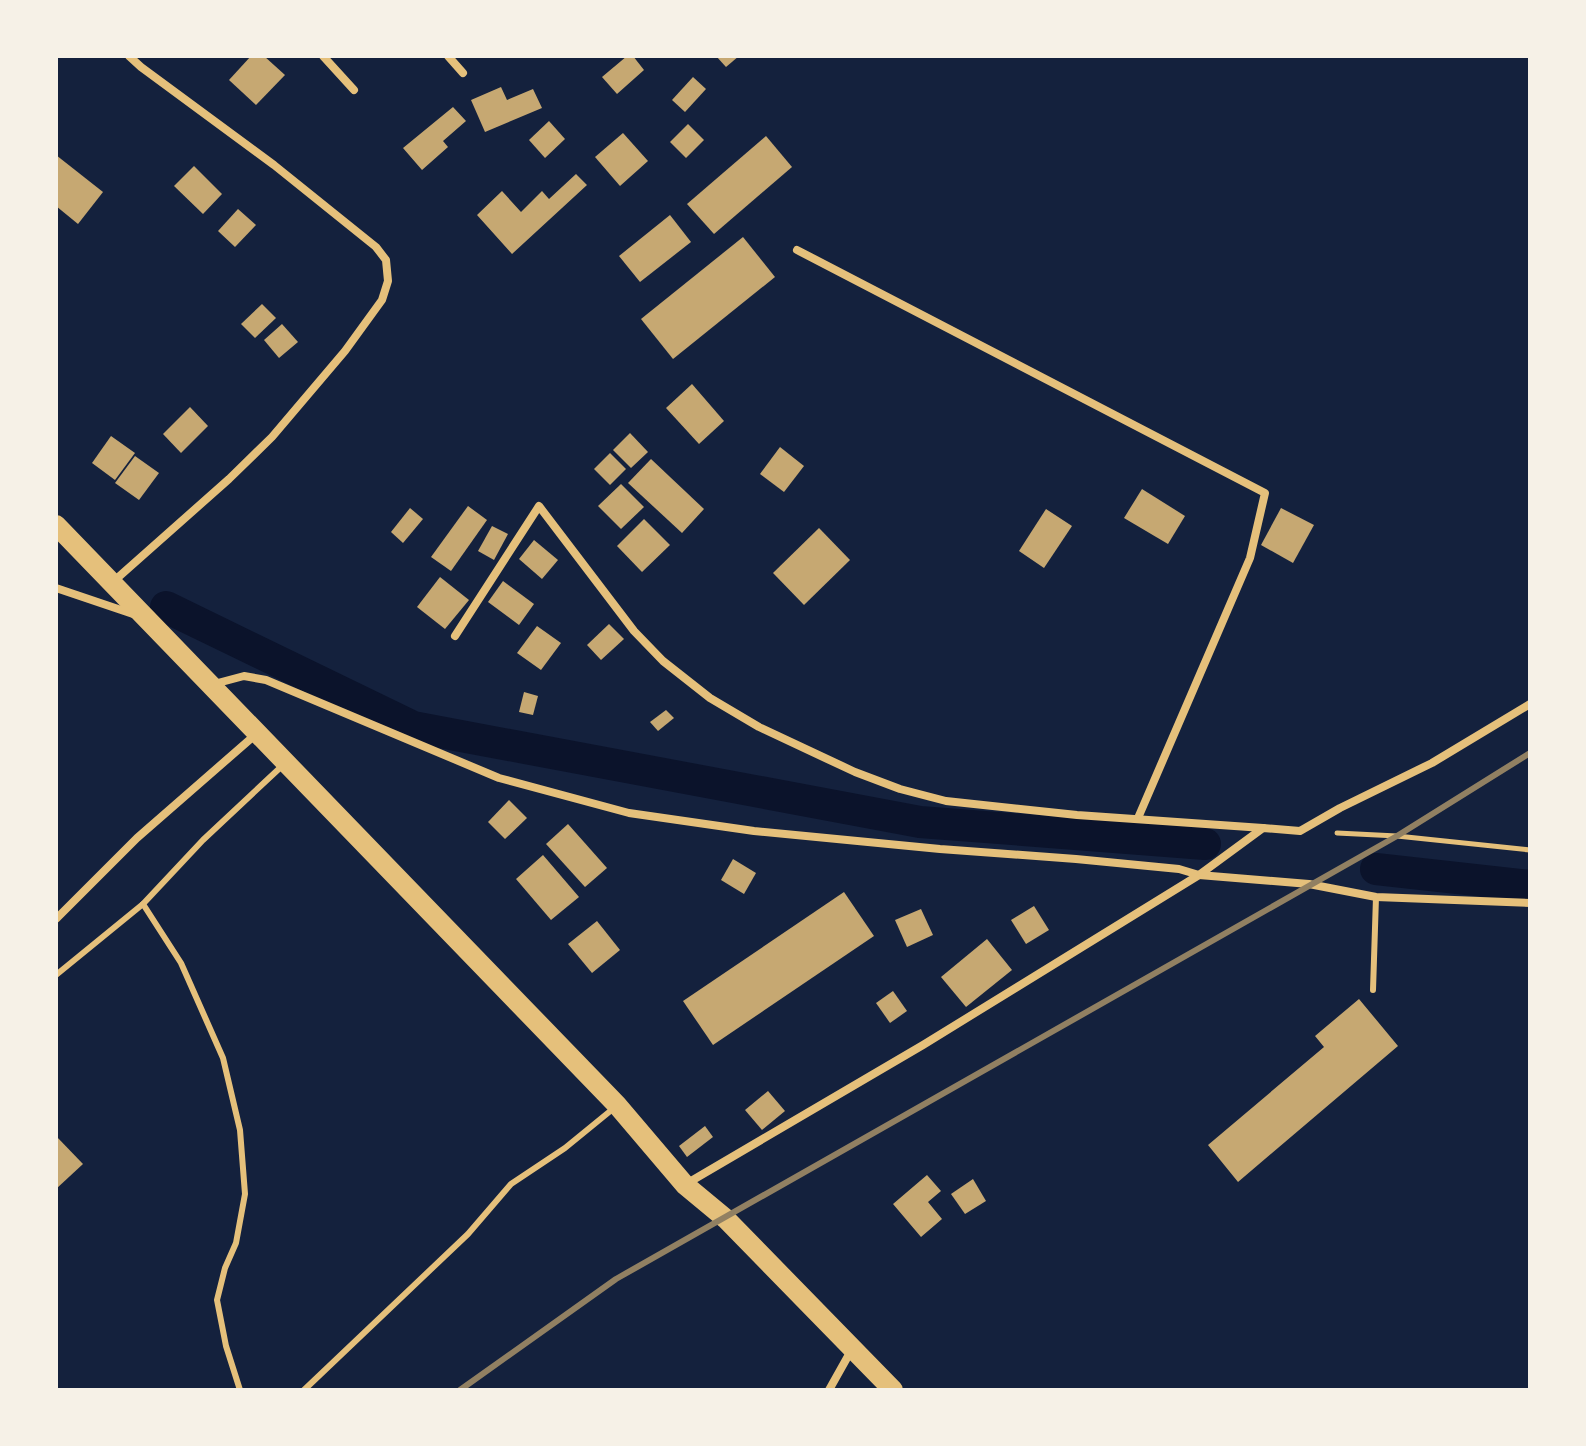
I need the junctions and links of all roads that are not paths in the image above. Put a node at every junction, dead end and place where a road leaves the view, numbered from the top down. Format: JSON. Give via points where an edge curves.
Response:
{"nodes":[{"id":1,"x":129,"y":56,"type":"edge"},
{"id":2,"x":323,"y":56,"type":"edge"},
{"id":3,"x":448,"y":56,"type":"edge"},
{"id":4,"x":463,"y":73,"type":"dead end"},
{"id":5,"x":354,"y":90,"type":"dead end"},
{"id":6,"x":797,"y":250,"type":"dead end"},
{"id":7,"x":56,"y":525,"type":"edge"},
{"id":8,"x":113,"y":582,"type":"junction"},
{"id":9,"x":56,"y":588,"type":"edge"},
{"id":10,"x":149,"y":619,"type":"junction"},
{"id":11,"x":455,"y":636,"type":"dead end"},
{"id":12,"x":211,"y":685,"type":"junction"},
{"id":13,"x":1530,"y":704,"type":"edge"},
{"id":14,"x":256,"y":734,"type":"junction"},
{"id":15,"x":284,"y":764,"type":"junction"},
{"id":16,"x":1138,"y":818,"type":"junction"},
{"id":17,"x":1263,"y":828,"type":"junction"},
{"id":18,"x":1199,"y":875,"type":"junction"},
{"id":19,"x":1376,"y":897,"type":"junction"},
{"id":20,"x":1530,"y":903,"type":"edge"},
{"id":21,"x":143,"y":904,"type":"junction"},
{"id":22,"x":56,"y":919,"type":"edge"},
{"id":23,"x":56,"y":975,"type":"edge"},
{"id":24,"x":1373,"y":990,"type":"dead end"},
{"id":25,"x":617,"y":1105,"type":"junction"},
{"id":26,"x":685,"y":1185,"type":"junction"},
{"id":27,"x":852,"y":1348,"type":"junction"},
{"id":28,"x":240,"y":1390,"type":"edge"},
{"id":29,"x":304,"y":1390,"type":"edge"},
{"id":30,"x":829,"y":1390,"type":"edge"},
{"id":31,"x":893,"y":1390,"type":"edge"}],
"edges":[{"from":1,"to":8,"type":"street","via":[[376,247],[386,260],[388,281],[382,300],[345,351],[272,437]]},
{"from":2,"to":5,"type":"street"},
{"from":3,"to":4,"type":"street"},
{"from":6,"to":16,"type":"street","via":[[1265,493],[1250,558]]},
{"from":7,"to":8,"type":"main road"},
{"from":8,"to":10,"type":"main road"},
{"from":9,"to":10,"type":"street"},
{"from":10,"to":12,"type":"main road"},
{"from":11,"to":16,"type":"street","via":[[539,506],[663,661],[759,727],[855,772],[946,801]]},
{"from":12,"to":14,"type":"main road"},
{"from":12,"to":18,"type":"street","via":[[244,676],[266,680],[499,778],[629,813],[754,831],[1091,860]]},
{"from":13,"to":17,"type":"street","via":[[1432,763],[1300,831]]},
{"from":14,"to":15,"type":"main road"},
{"from":14,"to":22,"type":"street","via":[[137,838]]},
{"from":15,"to":21,"type":"lane"},
{"from":15,"to":25,"type":"main road"},
{"from":16,"to":17,"type":"street"},
{"from":17,"to":18,"type":"street"},
{"from":18,"to":19,"type":"street","via":[[1309,884]]},
{"from":18,"to":26,"type":"street"},
{"from":19,"to":20,"type":"street"},
{"from":19,"to":24,"type":"lane"},
{"from":21,"to":23,"type":"lane"},
{"from":21,"to":28,"type":"lane","via":[[181,963],[223,1058],[240,1130],[245,1194],[217,1300]]},
{"from":25,"to":26,"type":"main road"},
{"from":25,"to":29,"type":"lane","via":[[511,1184],[468,1234]]},
{"from":26,"to":27,"type":"main road","via":[[726,1219]]},
{"from":27,"to":30,"type":"street"},
{"from":27,"to":31,"type":"main road"}]}
